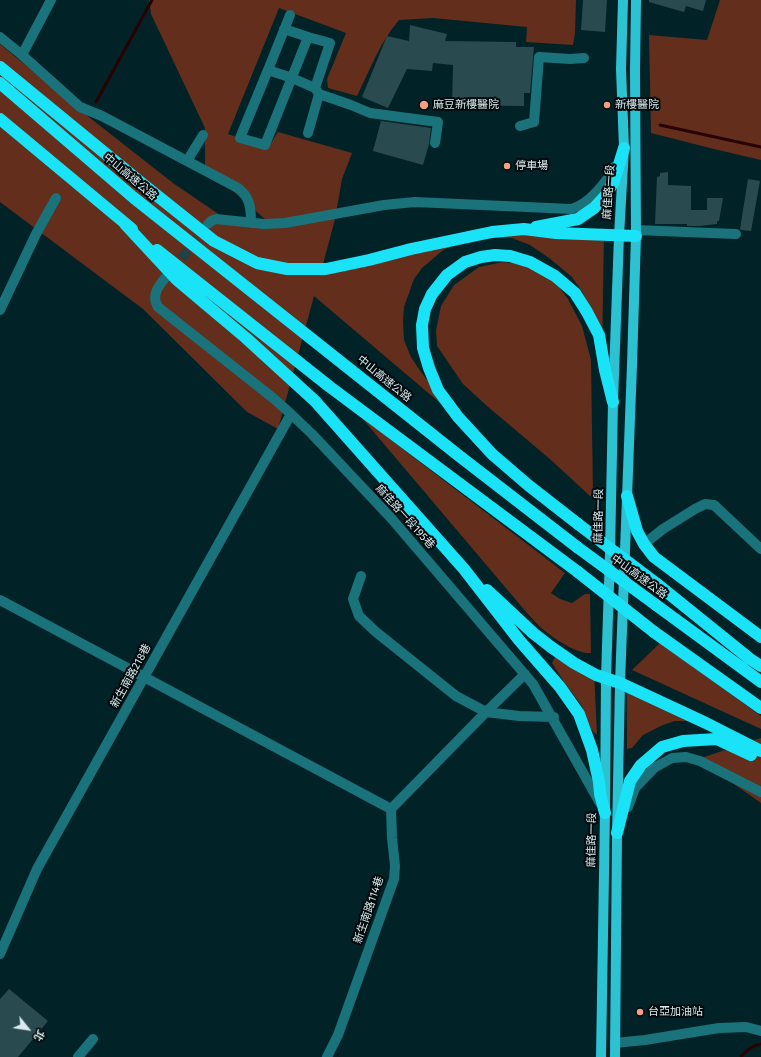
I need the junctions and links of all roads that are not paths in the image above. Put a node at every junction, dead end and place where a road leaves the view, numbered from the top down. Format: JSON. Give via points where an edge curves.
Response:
{"nodes":[{"id":1,"x":52,"y":0,"type":"edge"},
{"id":2,"x":623,"y":0,"type":"edge"},
{"id":3,"x":636,"y":0,"type":"edge"},
{"id":4,"x":290,"y":15,"type":"dead end"},
{"id":5,"x":284,"y":29,"type":"junction"},
{"id":6,"x":0,"y":37,"type":"edge"},
{"id":7,"x":308,"y":37,"type":"junction"},
{"id":8,"x":22,"y":55,"type":"junction"},
{"id":9,"x":584,"y":58,"type":"dead end"},
{"id":10,"x":0,"y":67,"type":"edge"},
{"id":11,"x":268,"y":70,"type":"junction"},
{"id":12,"x":292,"y":78,"type":"junction"},
{"id":13,"x":0,"y":83,"type":"edge"},
{"id":14,"x":317,"y":91,"type":"junction"},
{"id":15,"x":0,"y":119,"type":"edge"},
{"id":16,"x":520,"y":126,"type":"dead end"},
{"id":17,"x":308,"y":133,"type":"dead end"},
{"id":18,"x":203,"y":135,"type":"dead end"},
{"id":19,"x":436,"y":142,"type":"dead end"},
{"id":20,"x":624,"y":148,"type":"junction"},
{"id":21,"x":187,"y":162,"type":"junction"},
{"id":22,"x":56,"y":198,"type":"dead end"},
{"id":23,"x":251,"y":223,"type":"junction"},
{"id":24,"x":125,"y":224,"type":"junction"},
{"id":25,"x":208,"y":224,"type":"tunnel mouth"},
{"id":26,"x":524,"y":229,"type":"junction"},
{"id":27,"x":636,"y":233,"type":"junction"},
{"id":28,"x":736,"y":234,"type":"dead end"},
{"id":29,"x":619,"y":236,"type":"junction"},
{"id":30,"x":166,"y":277,"type":"tunnel mouth"},
{"id":31,"x":0,"y":310,"type":"edge"},
{"id":32,"x":613,"y":402,"type":"junction"},
{"id":33,"x":291,"y":414,"type":"junction"},
{"id":34,"x":627,"y":496,"type":"junction"},
{"id":35,"x":644,"y":544,"type":"junction"},
{"id":36,"x":761,"y":549,"type":"edge"},
{"id":37,"x":464,"y":569,"type":"junction"},
{"id":38,"x":360,"y":576,"type":"dead end"},
{"id":39,"x":0,"y":600,"type":"edge"},
{"id":40,"x":761,"y":637,"type":"edge"},
{"id":41,"x":761,"y":666,"type":"edge"},
{"id":42,"x":525,"y":674,"type":"junction"},
{"id":43,"x":144,"y":677,"type":"junction"},
{"id":44,"x":606,"y":678,"type":"junction"},
{"id":45,"x":761,"y":682,"type":"edge"},
{"id":46,"x":620,"y":683,"type":"junction"},
{"id":47,"x":761,"y":708,"type":"edge"},
{"id":48,"x":486,"y":712,"type":"junction"},
{"id":49,"x":554,"y":717,"type":"dead end"},
{"id":50,"x":761,"y":752,"type":"edge"},
{"id":51,"x":761,"y":759,"type":"edge"},
{"id":52,"x":761,"y":792,"type":"edge"},
{"id":53,"x":391,"y":809,"type":"junction"},
{"id":54,"x":605,"y":813,"type":"junction"},
{"id":55,"x":617,"y":833,"type":"junction"},
{"id":56,"x":0,"y":954,"type":"edge"},
{"id":57,"x":761,"y":1031,"type":"edge"},
{"id":58,"x":93,"y":1039,"type":"dead end"},
{"id":59,"x":615,"y":1043,"type":"junction"},
{"id":60,"x":78,"y":1057,"type":"edge"},
{"id":61,"x":327,"y":1057,"type":"edge"},
{"id":62,"x":601,"y":1057,"type":"edge"},
{"id":63,"x":615,"y":1057,"type":"edge"}],
"edges":[{"from":1,"to":8,"type":"lane"},
{"from":2,"to":20,"type":"main road","name":"麻佳路一段","via":[[621,69]]},
{"from":3,"to":27,"type":"main road"},
{"from":4,"to":5,"type":"lane"},
{"from":5,"to":7,"type":"lane"},
{"from":5,"to":11,"type":"lane"},
{"from":6,"to":8,"type":"lane"},
{"from":7,"to":12,"type":"lane"},
{"from":7,"to":14,"type":"lane","via":[[330,43]]},
{"from":8,"to":21,"type":"lane","via":[[80,107],[102,116]]},
{"from":9,"to":16,"type":"lane","via":[[539,57],[534,122]]},
{"from":10,"to":26,"type":"highway","via":[[214,241],[257,263],[287,269],[326,269],[492,232]]},
{"from":11,"to":12,"type":"lane"},
{"from":11,"to":12,"type":"lane","via":[[240,138],[265,145]]},
{"from":12,"to":14,"type":"lane"},
{"from":13,"to":45,"type":"highway","name":"中山高速公路","bridge":true,"via":[[134,198],[458,455],[577,547]]},
{"from":14,"to":17,"type":"lane"},
{"from":14,"to":19,"type":"lane","via":[[370,113],[438,122]]},
{"from":15,"to":24,"type":"highway"},
{"from":18,"to":21,"type":"lane"},
{"from":20,"to":23,"type":"lane","via":[[609,178],[583,204],[571,209],[415,202],[284,223]]},
{"from":20,"to":26,"type":"highway","via":[[614,181],[594,208],[578,219]]},
{"from":20,"to":29,"type":"main road","name":"麻佳路一段"},
{"from":21,"to":23,"type":"lane","via":[[242,191],[250,206]]},
{"from":22,"to":31,"type":"lane"},
{"from":23,"to":25,"type":"lane","via":[[216,218]]},
{"from":24,"to":37,"type":"highway","via":[[177,280],[315,401]]},
{"from":24,"to":47,"type":"highway","bridge":true,"via":[[330,387],[578,572],[654,632]]},
{"from":26,"to":29,"type":"highway"},
{"from":27,"to":28,"type":"lane"},
{"from":27,"to":29,"type":"highway"},
{"from":27,"to":34,"type":"main road"},
{"from":29,"to":32,"type":"main road","name":"麻佳路一段"},
{"from":30,"to":33,"type":"lane","name":"麻佳路一段195巷","via":[[155,293],[158,307]]},
{"from":32,"to":41,"type":"highway","bridge":true,"via":[[599,335],[575,293],[555,276],[530,262],[510,256],[481,257],[465,262],[446,275],[432,294],[425,309],[422,325],[423,348],[428,368],[438,390],[458,417],[492,454],[528,485]]},
{"from":32,"to":44,"type":"main road","name":"麻佳路一段"},
{"from":33,"to":42,"type":"lane","name":"麻佳路一段195巷","via":[[391,518]]},
{"from":33,"to":43,"type":"lane","name":"新生南路218巷"},
{"from":34,"to":35,"type":"highway","via":[[637,531]]},
{"from":34,"to":46,"type":"main road"},
{"from":35,"to":36,"type":"lane","via":[[667,526],[705,504],[714,505]]},
{"from":35,"to":40,"type":"highway","via":[[654,557]]},
{"from":37,"to":44,"type":"highway","via":[[551,647],[574,663]]},
{"from":37,"to":54,"type":"highway","via":[[579,714],[592,750]]},
{"from":38,"to":48,"type":"lane","via":[[353,599],[359,616],[456,696]]},
{"from":39,"to":43,"type":"lane"},
{"from":42,"to":48,"type":"lane"},
{"from":42,"to":54,"type":"lane","name":"麻佳路一段195巷","via":[[539,694]]},
{"from":43,"to":53,"type":"lane"},
{"from":43,"to":56,"type":"lane","name":"新生南路218巷","via":[[37,869]]},
{"from":44,"to":46,"type":"highway"},
{"from":44,"to":54,"type":"main road","name":"麻佳路一段"},
{"from":46,"to":50,"type":"highway"},
{"from":46,"to":55,"type":"main road"},
{"from":48,"to":49,"type":"lane"},
{"from":48,"to":53,"type":"lane"},
{"from":51,"to":55,"type":"highway","via":[[716,739],[683,741],[662,747],[641,765],[630,781]]},
{"from":52,"to":55,"type":"lane","via":[[700,761],[686,757],[672,758],[654,768],[635,788]]},
{"from":53,"to":61,"type":"lane","name":"新生南路114巷","via":[[394,879],[338,1035]]},
{"from":54,"to":62,"type":"main road","name":"麻佳路一段"},
{"from":55,"to":59,"type":"main road"},
{"from":57,"to":59,"type":"lane","via":[[746,1027],[719,1028]]},
{"from":58,"to":60,"type":"lane"},
{"from":59,"to":63,"type":"main road"}]}
